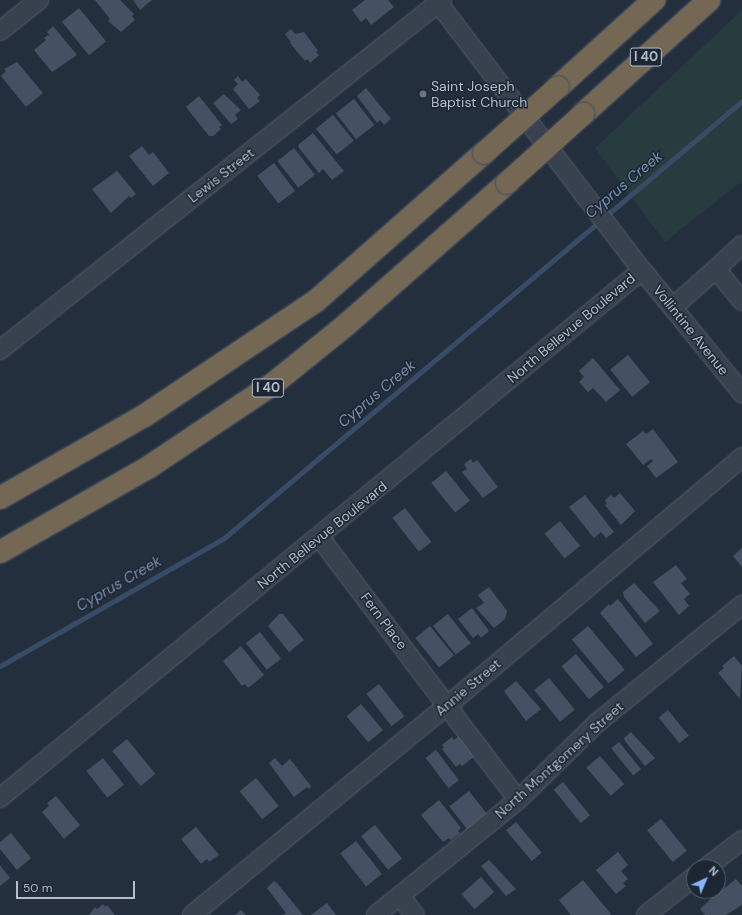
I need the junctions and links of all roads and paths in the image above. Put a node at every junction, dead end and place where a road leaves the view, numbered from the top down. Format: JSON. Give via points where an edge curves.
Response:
{"nodes":[{"id":1,"x":39,"y":0,"type":"edge"},
{"id":2,"x":654,"y":0,"type":"edge"},
{"id":3,"x":709,"y":0,"type":"edge"},
{"id":4,"x":438,"y":1,"type":"edge"},
{"id":5,"x":0,"y":31,"type":"edge"},
{"id":6,"x":742,"y":245,"type":"edge"},
{"id":7,"x":716,"y":269,"type":"junction"},
{"id":8,"x":642,"y":270,"type":"junction"},
{"id":9,"x":742,"y":301,"type":"edge"},
{"id":10,"x":673,"y":307,"type":"junction"},
{"id":11,"x":0,"y":350,"type":"edge"},
{"id":12,"x":742,"y":393,"type":"edge"},
{"id":13,"x":742,"y":457,"type":"edge"},
{"id":14,"x":0,"y":498,"type":"edge"},
{"id":15,"x":320,"y":538,"type":"junction"},
{"id":16,"x":0,"y":552,"type":"edge"},
{"id":17,"x":742,"y":605,"type":"edge"},
{"id":18,"x":448,"y":705,"type":"junction"},
{"id":19,"x":0,"y":798,"type":"edge"},
{"id":20,"x":518,"y":800,"type":"junction"},
{"id":21,"x":742,"y":840,"type":"edge"},
{"id":22,"x":717,"y":859,"type":"edge"},
{"id":23,"x":686,"y":883,"type":"edge"},
{"id":24,"x":400,"y":896,"type":"junction"},
{"id":25,"x":192,"y":915,"type":"edge"},
{"id":26,"x":376,"y":915,"type":"edge"},
{"id":27,"x":415,"y":915,"type":"edge"},
{"id":28,"x":646,"y":915,"type":"edge"}],
"edges":[{"from":1,"to":5,"type":"street"},
{"from":2,"to":14,"type":"highway","number":"I 40","bridge":true,"via":[[316,301],[144,416]]},
{"from":3,"to":16,"type":"highway","number":"I 40","bridge":true,"via":[[346,325],[273,384],[149,466]]},
{"from":4,"to":8,"type":"street","name":"Vollintine Avenue"},
{"from":4,"to":11,"type":"street","name":"Lewis Street"},
{"from":6,"to":7,"type":"street"},
{"from":7,"to":9,"type":"street"},
{"from":7,"to":10,"type":"street"},
{"from":8,"to":10,"type":"street","name":"Vollintine Avenue"},
{"from":8,"to":15,"type":"street","name":"North Bellevue Boulevard"},
{"from":10,"to":12,"type":"street","name":"Vollintine Avenue"},
{"from":13,"to":18,"type":"street","name":"Annie Street"},
{"from":15,"to":18,"type":"street","name":"Fern Place"},
{"from":15,"to":19,"type":"street","name":"North Bellevue Boulevard"},
{"from":17,"to":20,"type":"street","name":"North Montgomery Street","via":[[598,722]]},
{"from":18,"to":20,"type":"street","name":"Fern Place"},
{"from":18,"to":25,"type":"street","name":"Annie Street"},
{"from":20,"to":24,"type":"street","name":"North Montgomery Street"},
{"from":21,"to":22,"type":"street"},
{"from":23,"to":28,"type":"street"},
{"from":24,"to":26,"type":"street","name":"North Montgomery Street"},
{"from":24,"to":27,"type":"street"}]}
